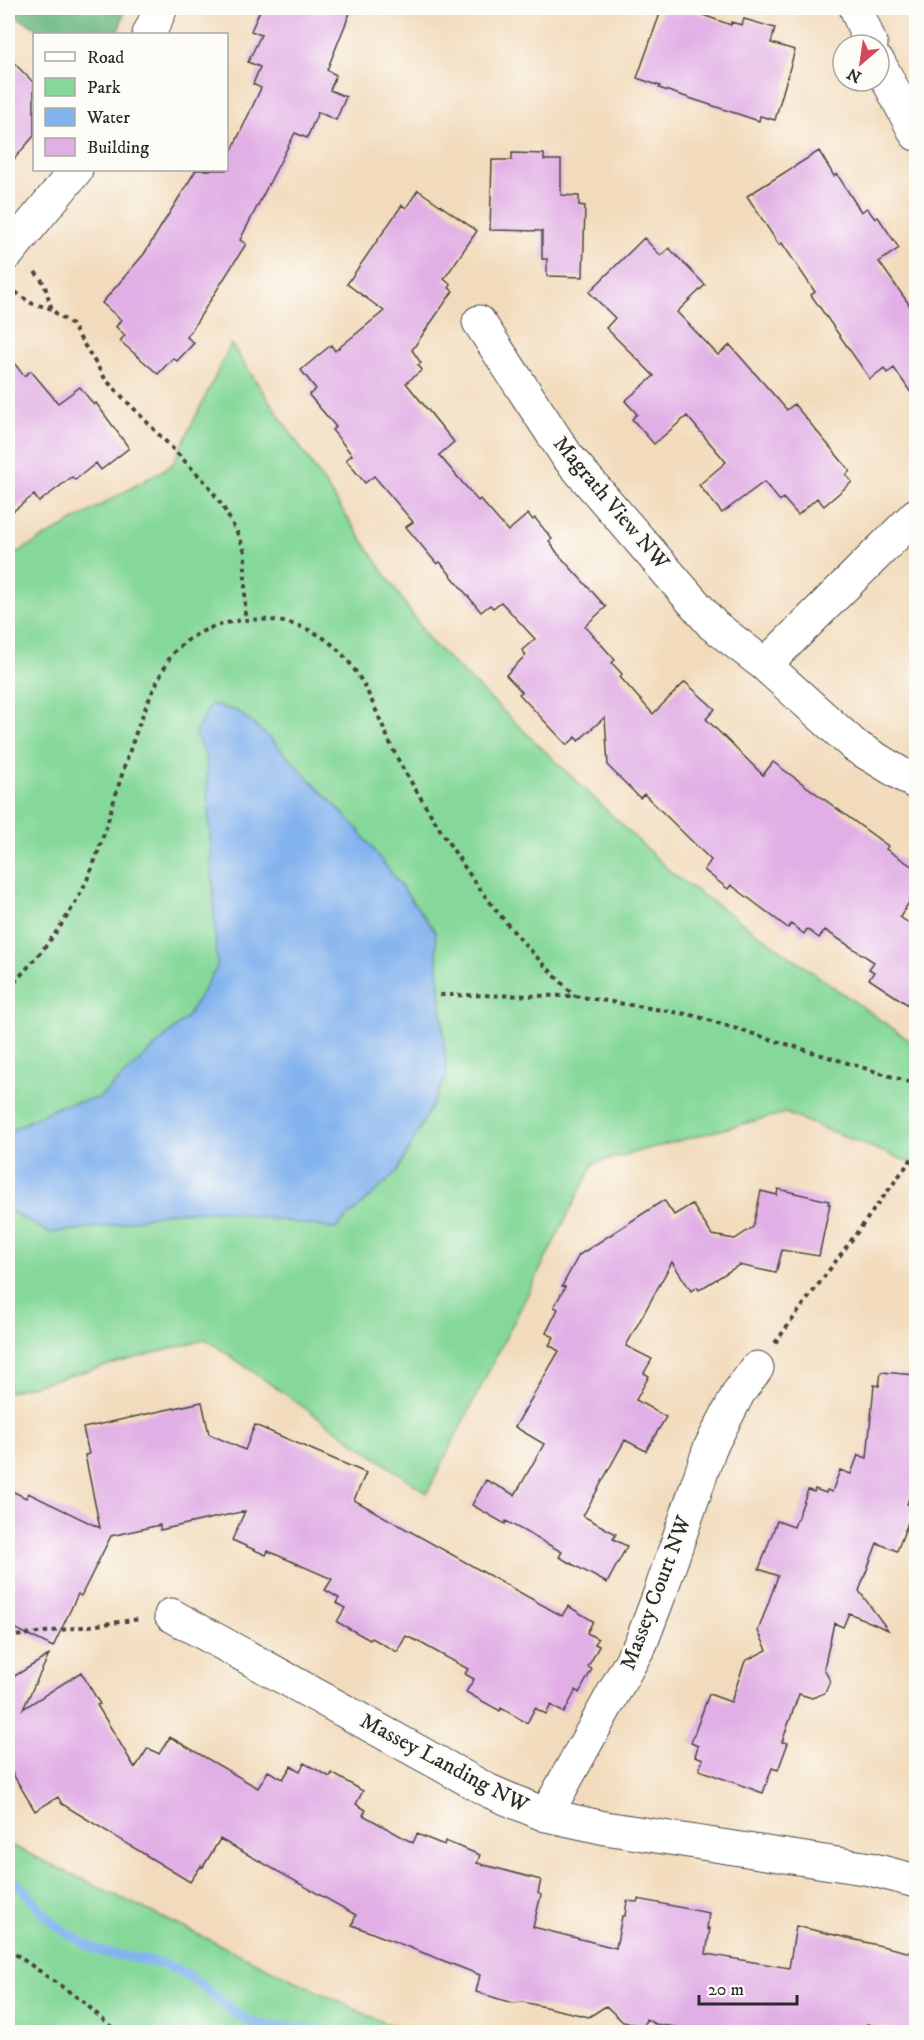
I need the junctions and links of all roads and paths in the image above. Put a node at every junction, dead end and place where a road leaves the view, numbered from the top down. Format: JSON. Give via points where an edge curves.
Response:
{"nodes":[{"id":1,"x":161,"y":8,"type":"edge"},
{"id":2,"x":856,"y":8,"type":"edge"},
{"id":3,"x":149,"y":33,"type":"edge"},
{"id":4,"x":866,"y":33,"type":"edge"},
{"id":5,"x":891,"y":86,"type":"edge"},
{"id":6,"x":916,"y":134,"type":"edge"},
{"id":7,"x":75,"y":171,"type":"edge"},
{"id":8,"x":11,"y":250,"type":"edge"},
{"id":9,"x":8,"y":286,"type":"edge"},
{"id":10,"x":52,"y":309,"type":"junction"},
{"id":11,"x":479,"y":322,"type":"dead end"},
{"id":12,"x":916,"y":515,"type":"edge"},
{"id":13,"x":245,"y":619,"type":"junction"},
{"id":14,"x":765,"y":664,"type":"junction"},
{"id":15,"x":916,"y":783,"type":"edge"},
{"id":16,"x":8,"y":989,"type":"edge"},
{"id":17,"x":440,"y":994,"type":"dead end"},
{"id":18,"x":575,"y":996,"type":"junction"},
{"id":19,"x":916,"y":1084,"type":"edge"},
{"id":20,"x":916,"y":1153,"type":"edge"},
{"id":21,"x":757,"y":1368,"type":"joint"},
{"id":22,"x":171,"y":1615,"type":"joint"},
{"id":23,"x":8,"y":1637,"type":"edge"},
{"id":24,"x":546,"y":1815,"type":"junction"},
{"id":25,"x":916,"y":1881,"type":"edge"},
{"id":26,"x":8,"y":1949,"type":"edge"},
{"id":27,"x":117,"y":2032,"type":"edge"}],
"edges":[{"from":1,"to":3,"type":"street"},
{"from":2,"to":4,"type":"street"},
{"from":5,"to":6,"type":"street"},
{"from":7,"to":8,"type":"street"},
{"from":8,"to":10,"type":"path","via":[[44,283]]},
{"from":9,"to":10,"type":"path","via":[[31,303]]},
{"from":10,"to":13,"type":"path","via":[[72,325],[118,395],[208,485],[223,507],[245,552]]},
{"from":11,"to":14,"type":"street","name":"Magrath View NW","via":[[567,456],[713,626]]},
{"from":12,"to":14,"type":"street"},
{"from":13,"to":16,"type":"path","via":[[209,629],[174,653],[141,716],[86,882],[48,944]]},
{"from":13,"to":18,"type":"path","via":[[283,621],[310,630],[350,661],[399,762],[445,838],[502,918]]},
{"from":14,"to":15,"type":"street","name":"Magrath View NW","via":[[855,746]]},
{"from":17,"to":18,"type":"path"},
{"from":18,"to":19,"type":"path","via":[[692,1014]]},
{"from":20,"to":21,"type":"path"},
{"from":21,"to":24,"type":"street","name":"Massey Court NW","via":[[739,1392],[710,1448],[641,1643]]},
{"from":22,"to":23,"type":"path"},
{"from":22,"to":24,"type":"street","name":"Massey Landing NW","via":[[489,1791]]},
{"from":24,"to":25,"type":"street","name":"Massey Landing NW","via":[[870,1869]]},
{"from":26,"to":27,"type":"path","via":[[81,2000]]}]}
